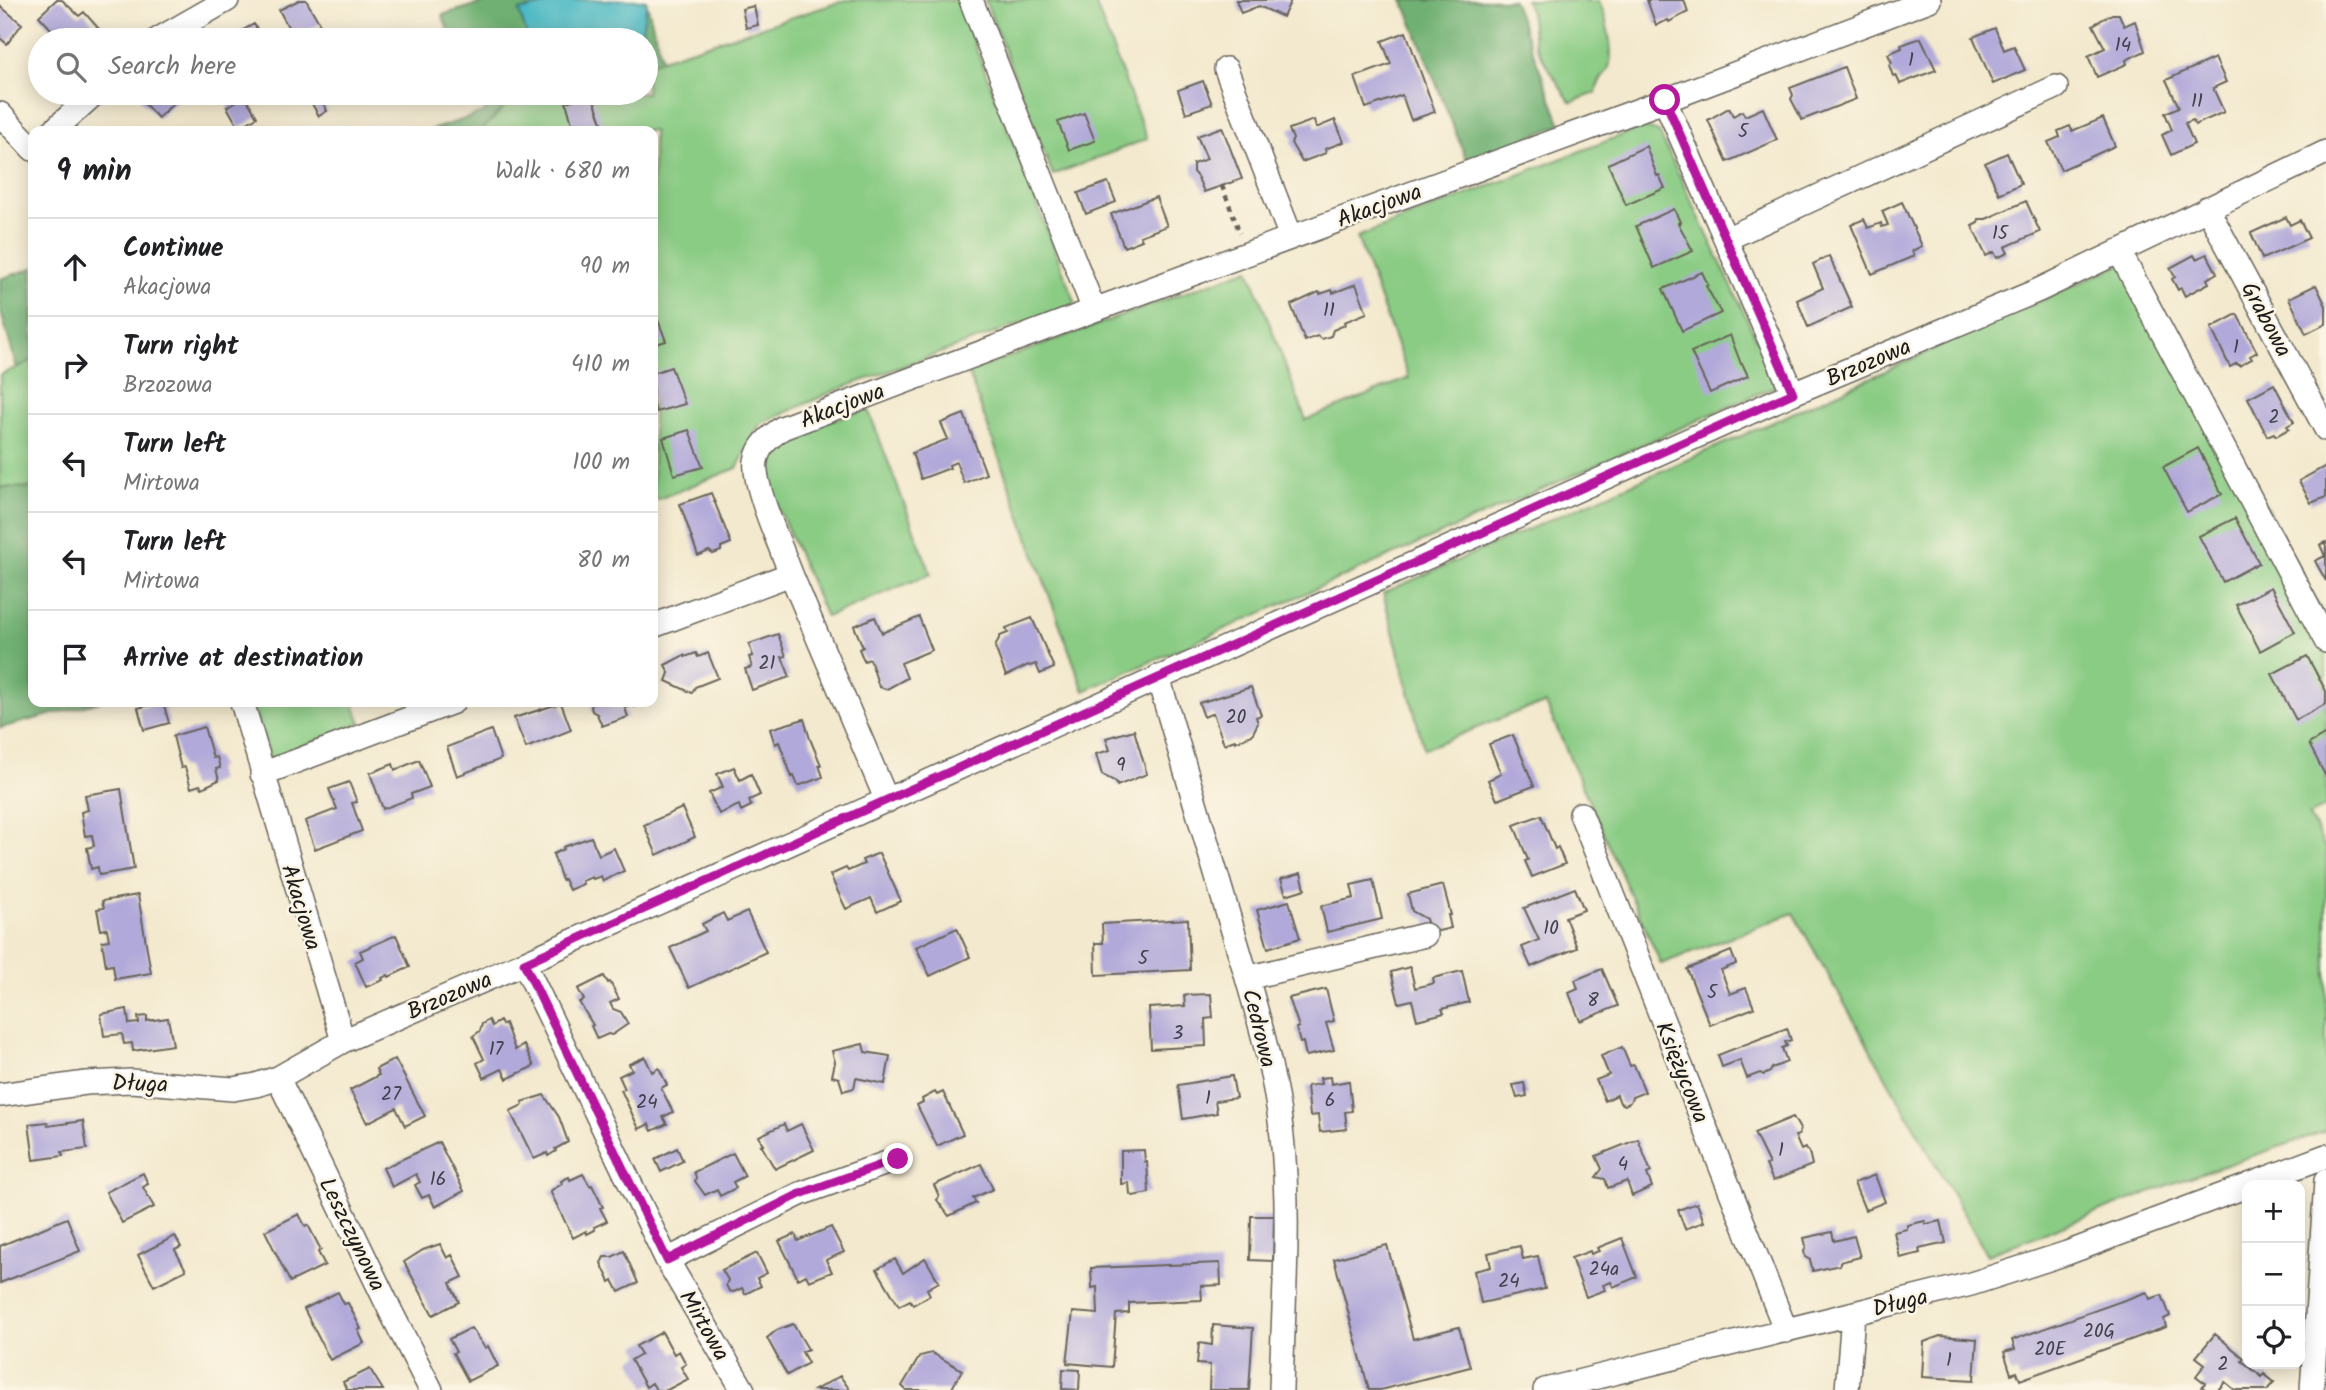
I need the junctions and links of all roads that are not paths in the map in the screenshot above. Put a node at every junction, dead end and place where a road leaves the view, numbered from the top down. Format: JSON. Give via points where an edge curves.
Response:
{"nodes":[{"id":1,"x":227,"y":0,"type":"edge"},
{"id":2,"x":971,"y":0,"type":"edge"},
{"id":3,"x":1928,"y":0,"type":"edge"},
{"id":4,"x":178,"y":28,"type":"edge"},
{"id":5,"x":1226,"y":69,"type":"dead end"},
{"id":6,"x":2056,"y":88,"type":"dead end"},
{"id":7,"x":1665,"y":100,"type":"junction"},
{"id":8,"x":81,"y":105,"type":"edge"},
{"id":9,"x":0,"y":114,"type":"edge"},
{"id":10,"x":58,"y":126,"type":"edge"},
{"id":11,"x":28,"y":144,"type":"edge"},
{"id":12,"x":2326,"y":152,"type":"edge"},
{"id":13,"x":2207,"y":208,"type":"junction"},
{"id":14,"x":1291,"y":237,"type":"junction"},
{"id":15,"x":1726,"y":239,"type":"junction"},
{"id":16,"x":2119,"y":251,"type":"junction"},
{"id":17,"x":1094,"y":310,"type":"junction"},
{"id":18,"x":1793,"y":393,"type":"junction"},
{"id":19,"x":2326,"y":429,"type":"edge"},
{"id":20,"x":792,"y":574,"type":"junction"},
{"id":21,"x":658,"y":624,"type":"edge"},
{"id":22,"x":2326,"y":641,"type":"edge"},
{"id":23,"x":1158,"y":677,"type":"junction"},
{"id":24,"x":243,"y":707,"type":"edge"},
{"id":25,"x":440,"y":707,"type":"edge"},
{"id":26,"x":262,"y":774,"type":"junction"},
{"id":27,"x":887,"y":801,"type":"junction"},
{"id":28,"x":1581,"y":814,"type":"dead end"},
{"id":29,"x":1425,"y":935,"type":"dead end"},
{"id":30,"x":524,"y":963,"type":"junction"},
{"id":31,"x":1247,"y":978,"type":"junction"},
{"id":32,"x":343,"y":1041,"type":"junction"},
{"id":33,"x":278,"y":1078,"type":"junction"},
{"id":34,"x":0,"y":1095,"type":"edge"},
{"id":35,"x":898,"y":1159,"type":"dead end"},
{"id":36,"x":2325,"y":1161,"type":"edge"},
{"id":37,"x":2266,"y":1180,"type":"edge"},
{"id":38,"x":2326,"y":1181,"type":"edge"},
{"id":39,"x":2242,"y":1188,"type":"edge"},
{"id":40,"x":667,"y":1260,"type":"junction"},
{"id":41,"x":1853,"y":1315,"type":"junction"},
{"id":42,"x":1786,"y":1331,"type":"junction"},
{"id":43,"x":2317,"y":1381,"type":"edge"},
{"id":44,"x":431,"y":1390,"type":"edge"},
{"id":45,"x":743,"y":1390,"type":"edge"},
{"id":46,"x":1281,"y":1390,"type":"edge"},
{"id":47,"x":1545,"y":1390,"type":"edge"},
{"id":48,"x":1847,"y":1390,"type":"edge"}],
"edges":[{"from":1,"to":4,"type":"street"},
{"from":2,"to":17,"type":"street"},
{"from":3,"to":7,"type":"street","name":"Akacjowa"},
{"from":5,"to":14,"type":"street"},
{"from":6,"to":15,"type":"street"},
{"from":7,"to":14,"type":"street","name":"Akacjowa"},
{"from":7,"to":15,"type":"street"},
{"from":8,"to":10,"type":"street"},
{"from":9,"to":11,"type":"street"},
{"from":12,"to":13,"type":"street","name":"Brzozowa"},
{"from":13,"to":16,"type":"street","name":"Brzozowa"},
{"from":13,"to":19,"type":"street","name":"Grabowa"},
{"from":14,"to":17,"type":"street","name":"Akacjowa"},
{"from":15,"to":18,"type":"street"},
{"from":16,"to":18,"type":"street","name":"Brzozowa","via":[[2039,290]]},
{"from":16,"to":22,"type":"street"},
{"from":17,"to":20,"type":"street","name":"Akacjowa","via":[[782,428],[764,442],[756,460],[756,478]]},
{"from":18,"to":23,"type":"street","name":"Brzozowa"},
{"from":20,"to":21,"type":"street"},
{"from":20,"to":27,"type":"street","name":"Akacjowa"},
{"from":23,"to":27,"type":"street","name":"Brzozowa"},
{"from":23,"to":31,"type":"street","name":"Cedrowa"},
{"from":24,"to":26,"type":"street","name":"Akacjowa"},
{"from":25,"to":26,"type":"street"},
{"from":26,"to":32,"type":"street","name":"Akacjowa"},
{"from":27,"to":30,"type":"street","name":"Brzozowa"},
{"from":28,"to":42,"type":"street","name":"Księżycowa"},
{"from":29,"to":31,"type":"street"},
{"from":30,"to":32,"type":"street","name":"Brzozowa"},
{"from":30,"to":40,"type":"street","name":"Mirtowa"},
{"from":31,"to":46,"type":"street","name":"Cedrowa","via":[[1273,1079],[1284,1166]]},
{"from":32,"to":33,"type":"street","name":"Brzozowa"},
{"from":33,"to":34,"type":"street","name":"Długa","via":[[233,1089],[131,1081]]},
{"from":33,"to":44,"type":"street","name":"Leszczynowa"},
{"from":35,"to":40,"type":"street","via":[[800,1194]]},
{"from":36,"to":37,"type":"street","name":"Długa"},
{"from":38,"to":43,"type":"street"},
{"from":39,"to":41,"type":"street","name":"Długa","via":[[2032,1265]]},
{"from":40,"to":45,"type":"street","name":"Mirtowa"},
{"from":41,"to":42,"type":"street","name":"Długa"},
{"from":41,"to":48,"type":"street"},
{"from":42,"to":47,"type":"street","name":"Długa"}]}
